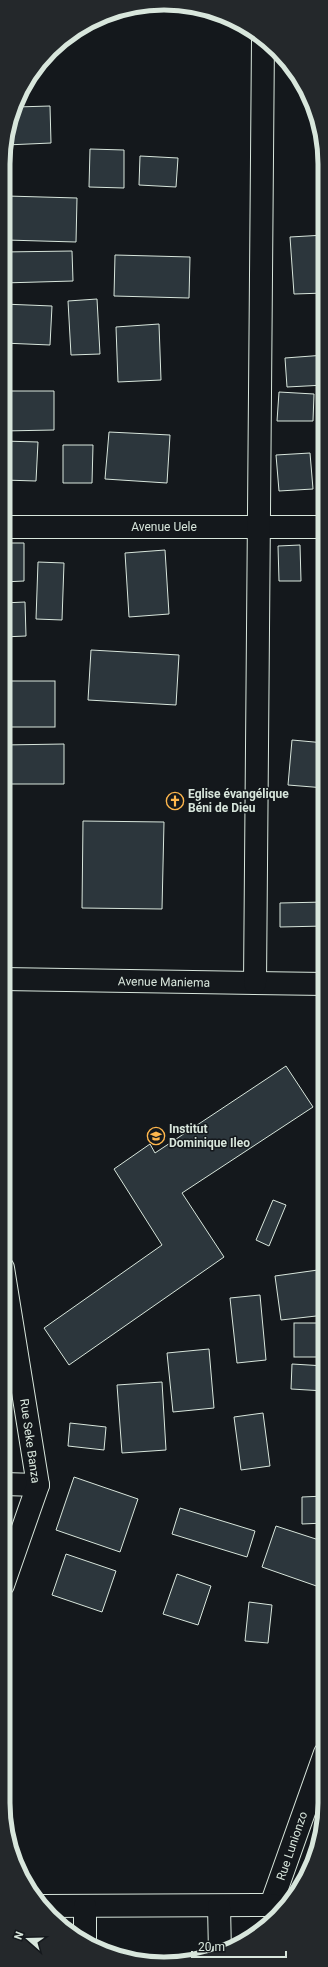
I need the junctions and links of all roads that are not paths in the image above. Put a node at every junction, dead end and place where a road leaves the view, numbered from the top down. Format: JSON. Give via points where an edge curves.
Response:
{"nodes":[{"id":1,"x":263,"y":46,"type":"edge"},
{"id":2,"x":10,"y":527,"type":"edge"},
{"id":3,"x":318,"y":527,"type":"edge"},
{"id":4,"x":259,"y":528,"type":"junction"},
{"id":5,"x":10,"y":979,"type":"edge"},
{"id":6,"x":255,"y":984,"type":"junction"},
{"id":7,"x":318,"y":984,"type":"edge"},
{"id":8,"x":10,"y":1311,"type":"edge"},
{"id":9,"x":10,"y":1484,"type":"edge"},
{"id":10,"x":38,"y":1484,"type":"junction"},
{"id":11,"x":10,"y":1565,"type":"edge"},
{"id":12,"x":318,"y":1775,"type":"edge"},
{"id":13,"x":49,"y":1906,"type":"edge"},
{"id":14,"x":85,"y":1906,"type":"junction"},
{"id":15,"x":219,"y":1906,"type":"junction"},
{"id":16,"x":277,"y":1906,"type":"edge"},
{"id":17,"x":85,"y":1935,"type":"edge"},
{"id":18,"x":220,"y":1946,"type":"edge"}],
"edges":[{"from":1,"to":4,"type":"street"},
{"from":2,"to":4,"type":"street","name":"Avenue Uele"},
{"from":3,"to":4,"type":"street","name":"Avenue Uele"},
{"from":4,"to":6,"type":"street"},
{"from":5,"to":6,"type":"street","name":"Avenue Maniema"},
{"from":6,"to":7,"type":"street","name":"Avenue Maniema"},
{"from":8,"to":10,"type":"street","name":"Rue Seke Banza"},
{"from":9,"to":10,"type":"street"},
{"from":10,"to":11,"type":"street","name":"Rue Seke Banza"},
{"from":12,"to":16,"type":"street","name":"Rue Lunionzo"},
{"from":13,"to":14,"type":"street"},
{"from":14,"to":15,"type":"street"},
{"from":14,"to":17,"type":"street"},
{"from":15,"to":16,"type":"street"},
{"from":15,"to":18,"type":"street"}]}
